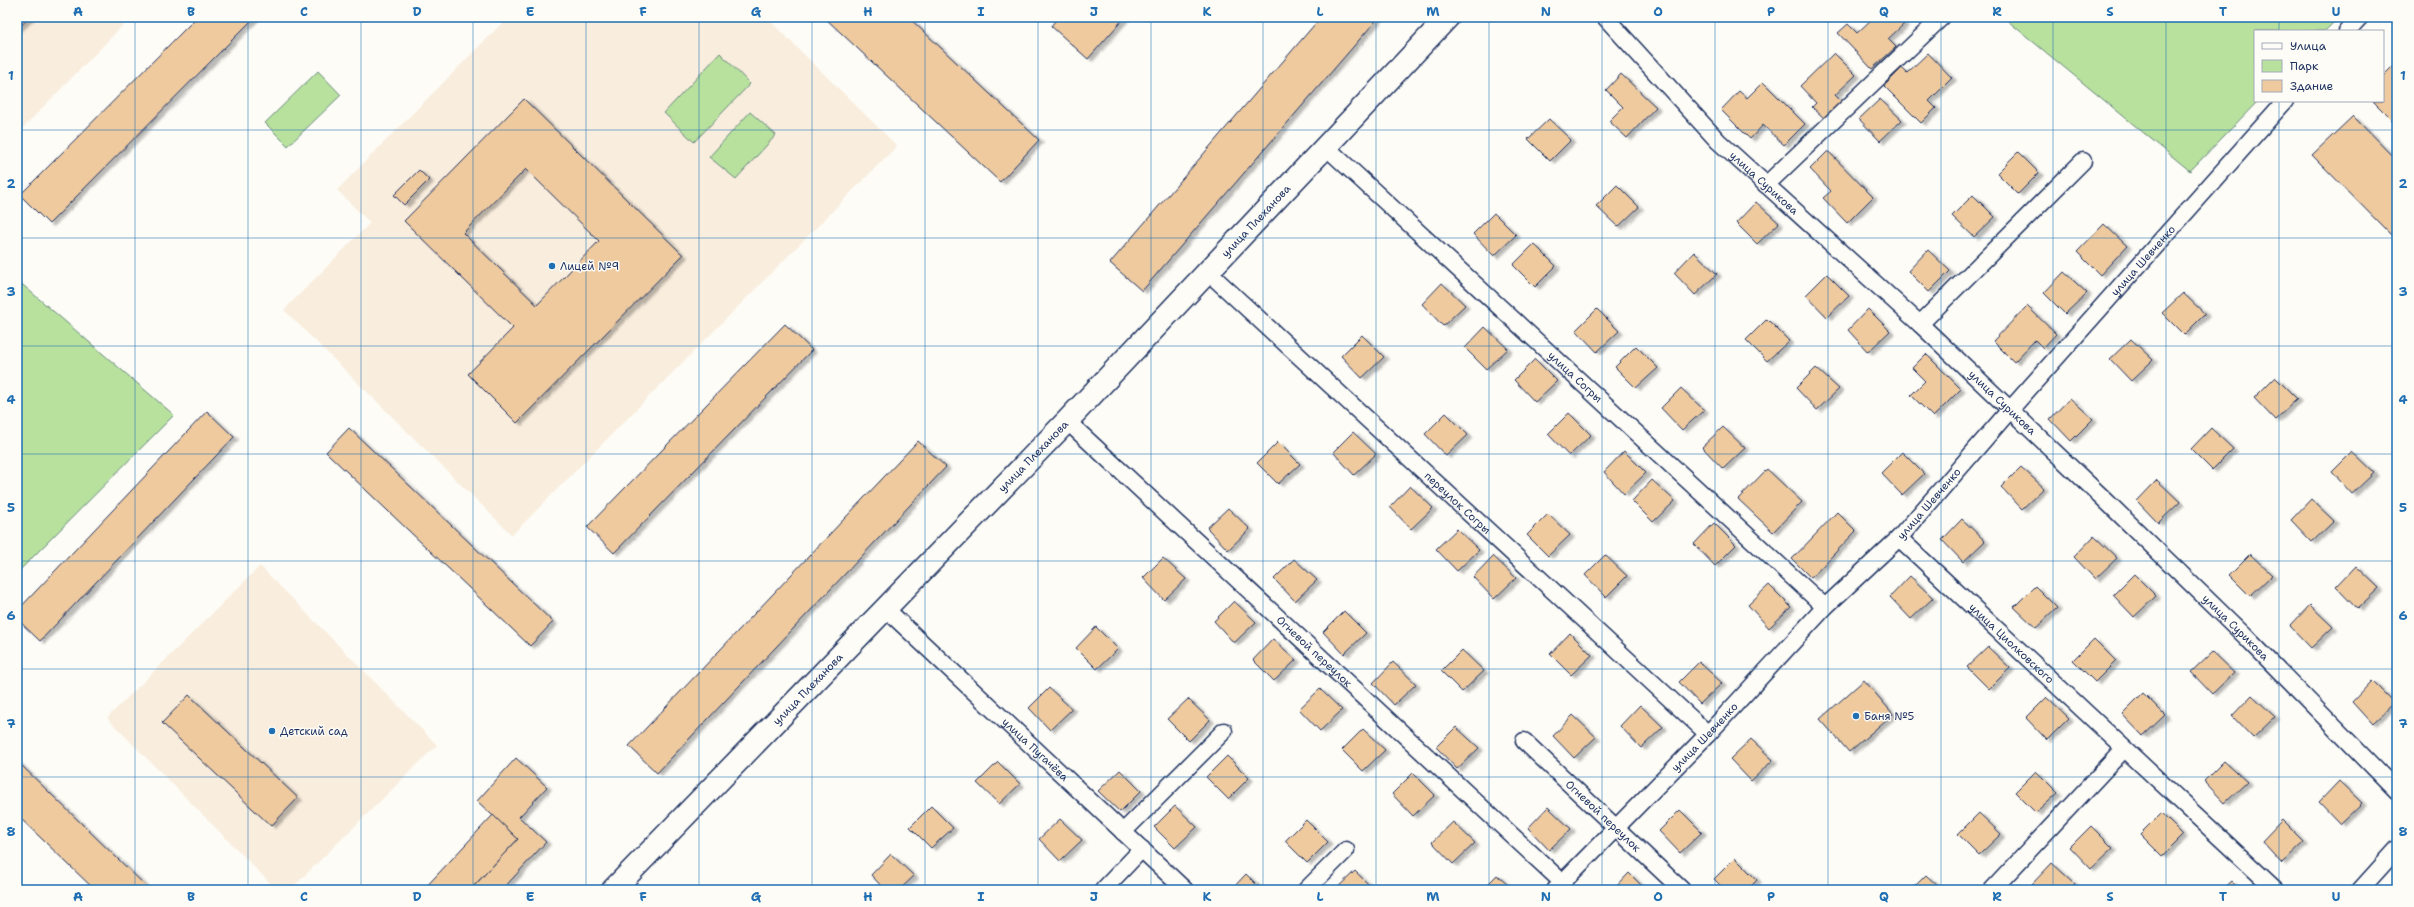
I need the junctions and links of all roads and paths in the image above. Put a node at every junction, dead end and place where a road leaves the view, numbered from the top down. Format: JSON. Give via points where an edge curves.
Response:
{"nodes":[{"id":1,"x":1448,"y":17,"type":"edge"},
{"id":2,"x":1605,"y":17,"type":"edge"},
{"id":3,"x":1942,"y":17,"type":"edge"},
{"id":4,"x":2360,"y":17,"type":"edge"},
{"id":5,"x":2348,"y":30,"type":"edge"},
{"id":6,"x":2284,"y":102,"type":"edge"},
{"id":7,"x":1326,"y":147,"type":"junction"},
{"id":8,"x":2083,"y":160,"type":"dead end"},
{"id":9,"x":1766,"y":185,"type":"junction"},
{"id":10,"x":1208,"y":272,"type":"junction"},
{"id":11,"x":1920,"y":324,"type":"junction"},
{"id":12,"x":2009,"y":411,"type":"junction"},
{"id":13,"x":1067,"y":421,"type":"junction"},
{"id":14,"x":1899,"y":538,"type":"junction"},
{"id":15,"x":1825,"y":607,"type":"junction"},
{"id":16,"x":886,"y":609,"type":"junction"},
{"id":17,"x":1224,"y":731,"type":"dead end"},
{"id":18,"x":1708,"y":734,"type":"junction"},
{"id":19,"x":1524,"y":741,"type":"dead end"},
{"id":20,"x":2124,"y":750,"type":"junction"},
{"id":21,"x":2397,"y":791,"type":"edge"},
{"id":22,"x":1617,"y":826,"type":"junction"},
{"id":23,"x":1123,"y":832,"type":"junction"},
{"id":24,"x":1142,"y":849,"type":"junction"},
{"id":25,"x":2397,"y":849,"type":"edge"},
{"id":26,"x":1346,"y":850,"type":"dead end"},
{"id":27,"x":1558,"y":886,"type":"edge"},
{"id":28,"x":613,"y":890,"type":"edge"},
{"id":29,"x":1103,"y":890,"type":"edge"},
{"id":30,"x":1185,"y":890,"type":"edge"},
{"id":31,"x":1306,"y":890,"type":"edge"},
{"id":32,"x":1682,"y":890,"type":"edge"},
{"id":33,"x":1992,"y":890,"type":"edge"},
{"id":34,"x":2276,"y":890,"type":"edge"},
{"id":35,"x":2360,"y":890,"type":"edge"}],
"edges":[{"from":1,"to":7,"type":"main road","name":"улица Плеханова"},
{"from":2,"to":9,"type":"street","name":"улица Сурикова","via":[[1718,141]]},
{"from":3,"to":9,"type":"street"},
{"from":4,"to":5,"type":"street"},
{"from":6,"to":12,"type":"street","name":"улица Шевченко"},
{"from":7,"to":10,"type":"main road","name":"улица Плеханова"},
{"from":7,"to":15,"type":"street","name":"улица Согры"},
{"from":8,"to":11,"type":"street"},
{"from":9,"to":11,"type":"street","name":"улица Сурикова"},
{"from":10,"to":13,"type":"main road","name":"улица Плеханова"},
{"from":10,"to":18,"type":"street","name":"переулок Согры"},
{"from":11,"to":12,"type":"street","name":"улица Сурикова"},
{"from":12,"to":14,"type":"street","name":"улица Шевченко"},
{"from":12,"to":21,"type":"street","name":"улица Сурикова","via":[[2246,637]]},
{"from":13,"to":16,"type":"main road","name":"улица Плеханова"},
{"from":13,"to":27,"type":"street","name":"Огневой переулок"},
{"from":14,"to":15,"type":"street","name":"улица Шевченко"},
{"from":14,"to":20,"type":"street","name":"улица Циолковского"},
{"from":15,"to":18,"type":"street","name":"улица Шевченко"},
{"from":16,"to":23,"type":"street","name":"улица Пугачёва"},
{"from":16,"to":28,"type":"main road","name":"улица Плеханова"},
{"from":17,"to":23,"type":"street"},
{"from":18,"to":22,"type":"street","name":"улица Шевченко"},
{"from":19,"to":22,"type":"street","name":"Огневой переулок"},
{"from":20,"to":33,"type":"street"},
{"from":20,"to":34,"type":"street","name":"улица Циолковского"},
{"from":22,"to":27,"type":"street","name":"улица Шевченко"},
{"from":22,"to":32,"type":"street","name":"Огневой переулок"},
{"from":23,"to":24,"type":"street","name":"улица Пугачёва"},
{"from":24,"to":29,"type":"street"},
{"from":24,"to":30,"type":"street","name":"улица Пугачёва"},
{"from":25,"to":35,"type":"street"},
{"from":26,"to":31,"type":"street"}]}
